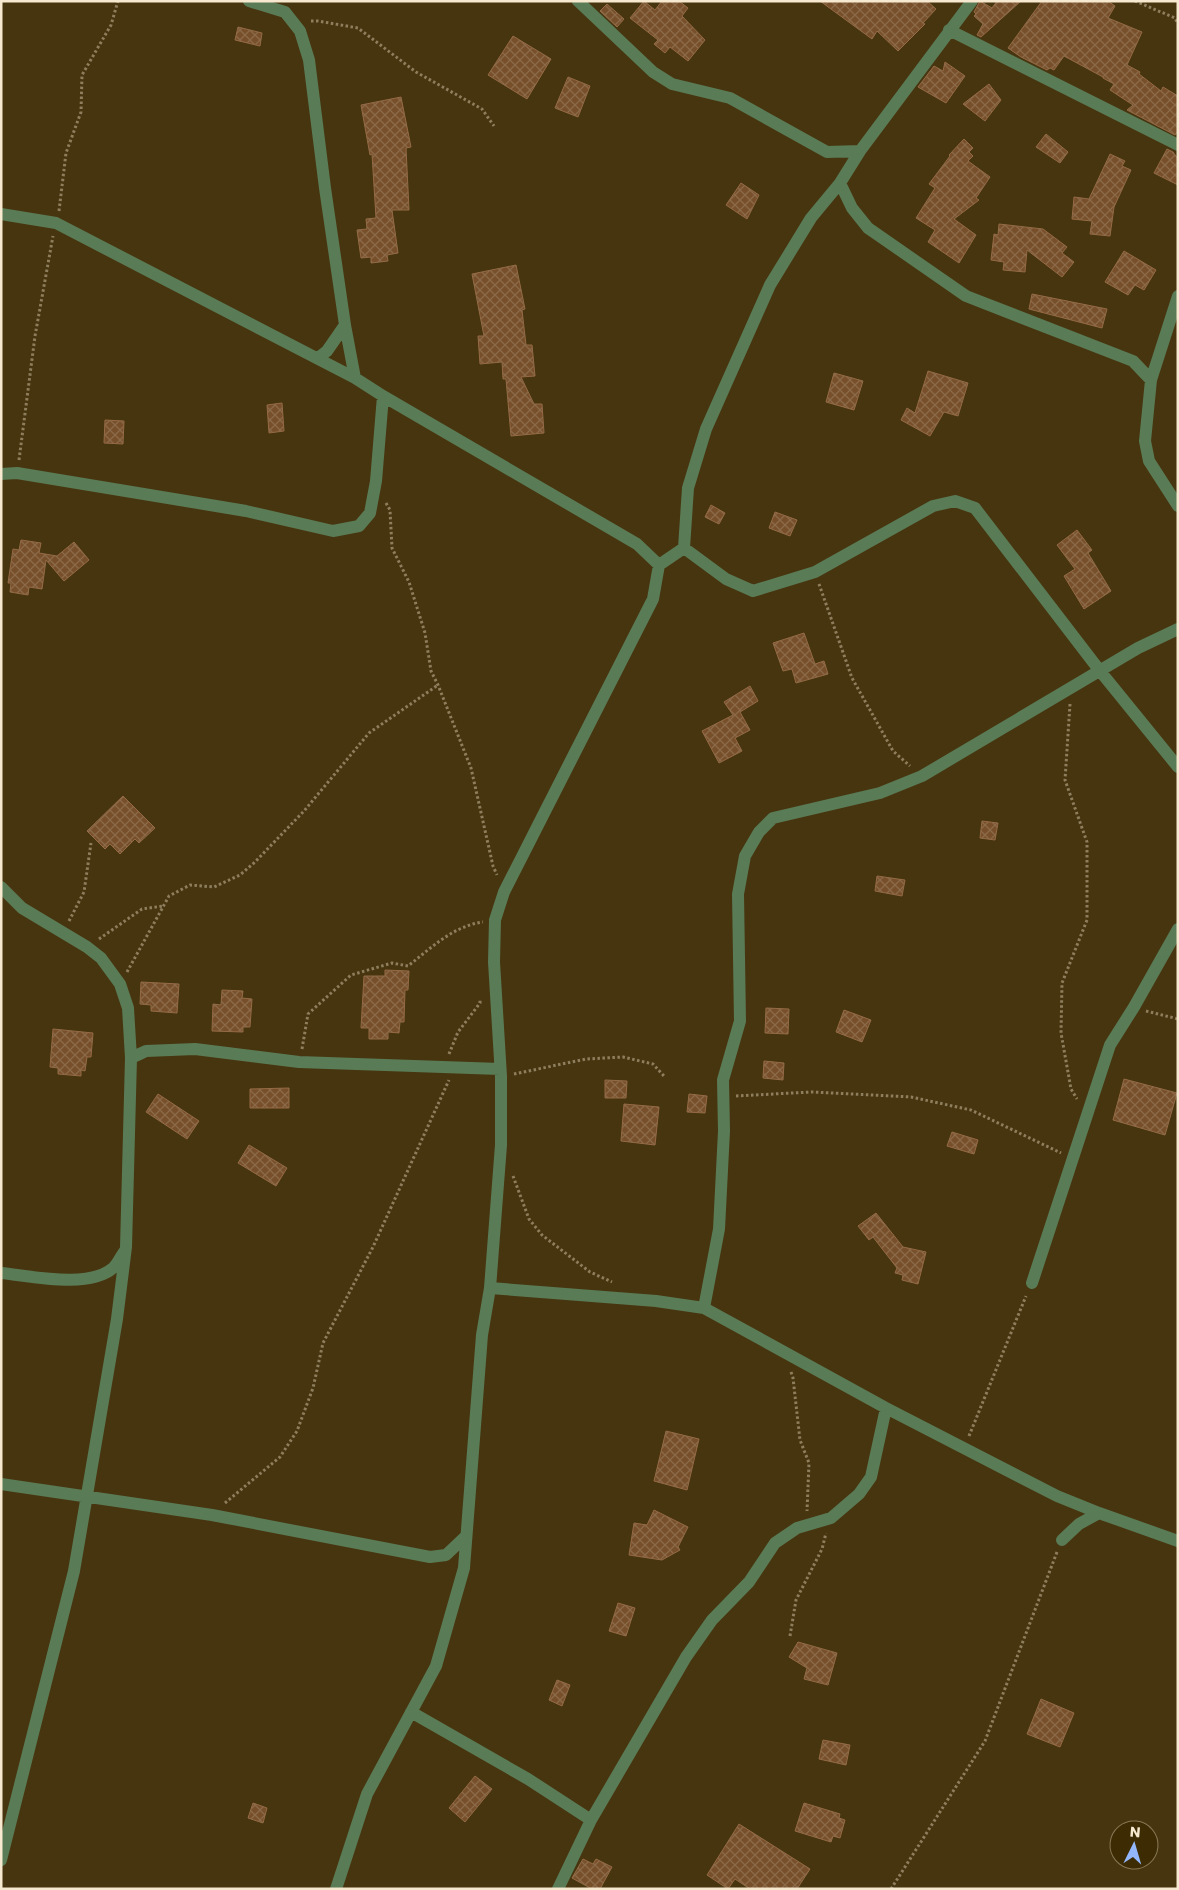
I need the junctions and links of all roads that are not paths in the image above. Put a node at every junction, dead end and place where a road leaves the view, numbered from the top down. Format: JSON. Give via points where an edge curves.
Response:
{"nodes":[{"id":1,"x":249,"y":1,"type":"edge"},
{"id":2,"x":578,"y":1,"type":"edge"},
{"id":3,"x":972,"y":1,"type":"edge"},
{"id":4,"x":288,"y":12,"type":"edge"},
{"id":5,"x":949,"y":30,"type":"junction"},
{"id":6,"x":1178,"y":145,"type":"edge"},
{"id":7,"x":860,"y":151,"type":"junction"},
{"id":8,"x":840,"y":183,"type":"junction"},
{"id":9,"x":1,"y":214,"type":"edge"},
{"id":10,"x":1178,"y":296,"type":"edge"},
{"id":11,"x":345,"y":325,"type":"junction"},
{"id":12,"x":318,"y":358,"type":"junction"},
{"id":13,"x":355,"y":378,"type":"junction"},
{"id":14,"x":1151,"y":380,"type":"junction"},
{"id":15,"x":383,"y":396,"type":"junction"},
{"id":16,"x":1,"y":474,"type":"edge"},
{"id":17,"x":1178,"y":506,"type":"edge"},
{"id":18,"x":684,"y":548,"type":"junction"},
{"id":19,"x":659,"y":565,"type":"junction"},
{"id":20,"x":1178,"y":629,"type":"edge"},
{"id":21,"x":1100,"y":671,"type":"junction"},
{"id":22,"x":1178,"y":767,"type":"edge"},
{"id":23,"x":1,"y":887,"type":"edge"},
{"id":24,"x":1178,"y":929,"type":"edge"},
{"id":25,"x":131,"y":1058,"type":"junction"},
{"id":26,"x":501,"y":1073,"type":"junction"},
{"id":27,"x":126,"y":1247,"type":"junction"},
{"id":28,"x":1,"y":1273,"type":"edge"},
{"id":29,"x":1032,"y":1283,"type":"road end"},
{"id":30,"x":490,"y":1288,"type":"junction"},
{"id":31,"x":704,"y":1308,"type":"junction"},
{"id":32,"x":886,"y":1408,"type":"junction"},
{"id":33,"x":1,"y":1484,"type":"edge"},
{"id":34,"x":86,"y":1497,"type":"junction"},
{"id":35,"x":1099,"y":1513,"type":"junction"},
{"id":36,"x":466,"y":1536,"type":"junction"},
{"id":37,"x":1062,"y":1540,"type":"road end"},
{"id":38,"x":1178,"y":1541,"type":"edge"},
{"id":39,"x":412,"y":1712,"type":"junction"},
{"id":40,"x":591,"y":1820,"type":"junction"},
{"id":41,"x":1,"y":1860,"type":"edge"},
{"id":42,"x":336,"y":1889,"type":"edge"},
{"id":43,"x":558,"y":1889,"type":"edge"}],
"edges":[{"from":1,"to":4,"type":"street"},
{"from":2,"to":7,"type":"street","via":[[653,72],[672,84],[730,98],[827,152]]},
{"from":3,"to":5,"type":"street"},
{"from":4,"to":11,"type":"street","via":[[300,32],[309,60]]},
{"from":5,"to":6,"type":"street"},
{"from":5,"to":7,"type":"street"},
{"from":7,"to":8,"type":"street"},
{"from":8,"to":14,"type":"street","via":[[852,208],[868,228],[966,296],[1133,361]]},
{"from":8,"to":18,"type":"street","via":[[811,218],[770,285],[706,429],[688,488]]},
{"from":9,"to":12,"type":"street","via":[[56,223]]},
{"from":10,"to":14,"type":"street"},
{"from":11,"to":12,"type":"street","via":[[327,351]]},
{"from":11,"to":13,"type":"street"},
{"from":12,"to":13,"type":"street"},
{"from":13,"to":15,"type":"street"},
{"from":14,"to":17,"type":"street","via":[[1145,441],[1149,462]]},
{"from":15,"to":16,"type":"street","via":[[376,481],[370,513],[360,526],[333,531],[246,510],[17,473]]},
{"from":15,"to":19,"type":"street","via":[[637,544]]},
{"from":18,"to":19,"type":"street"},
{"from":18,"to":21,"type":"street","via":[[726,579],[753,591],[815,572],[933,506],[955,501],[975,508]]},
{"from":19,"to":26,"type":"street","via":[[653,599],[504,892],[495,920],[494,962]]},
{"from":20,"to":21,"type":"street"},
{"from":21,"to":22,"type":"street"},
{"from":21,"to":31,"type":"street","via":[[922,776],[880,793],[773,818],[759,832],[745,856],[738,894],[740,1021],[723,1080],[719,1230]]},
{"from":23,"to":25,"type":"street","via":[[22,908],[101,958],[120,984],[128,1008]]},
{"from":24,"to":29,"type":"street","via":[[1110,1045]]},
{"from":25,"to":26,"type":"street","via":[[146,1050],[195,1049],[299,1062]]},
{"from":25,"to":27,"type":"street"},
{"from":26,"to":30,"type":"street","via":[[501,1145]]},
{"from":27,"to":28,"type":"street","via":[[114,1268],[93,1278],[63,1280]]},
{"from":27,"to":34,"type":"street","via":[[118,1319]]},
{"from":30,"to":31,"type":"street","via":[[656,1301]]},
{"from":30,"to":36,"type":"street","via":[[482,1335]]},
{"from":31,"to":32,"type":"street"},
{"from":32,"to":35,"type":"street","via":[[1057,1496]]},
{"from":32,"to":40,"type":"street","via":[[871,1477],[859,1494],[830,1518],[796,1528],[775,1543],[749,1582],[712,1620],[686,1657]]},
{"from":33,"to":34,"type":"street"},
{"from":34,"to":36,"type":"street","via":[[212,1515],[430,1557],[446,1555]]},
{"from":34,"to":41,"type":"street","via":[[74,1571]]},
{"from":35,"to":37,"type":"street","via":[[1079,1524]]},
{"from":35,"to":38,"type":"street"},
{"from":36,"to":39,"type":"street","via":[[464,1568],[436,1666]]},
{"from":39,"to":40,"type":"street","via":[[528,1779]]},
{"from":39,"to":42,"type":"street","via":[[367,1794]]},
{"from":40,"to":43,"type":"street"}]}
